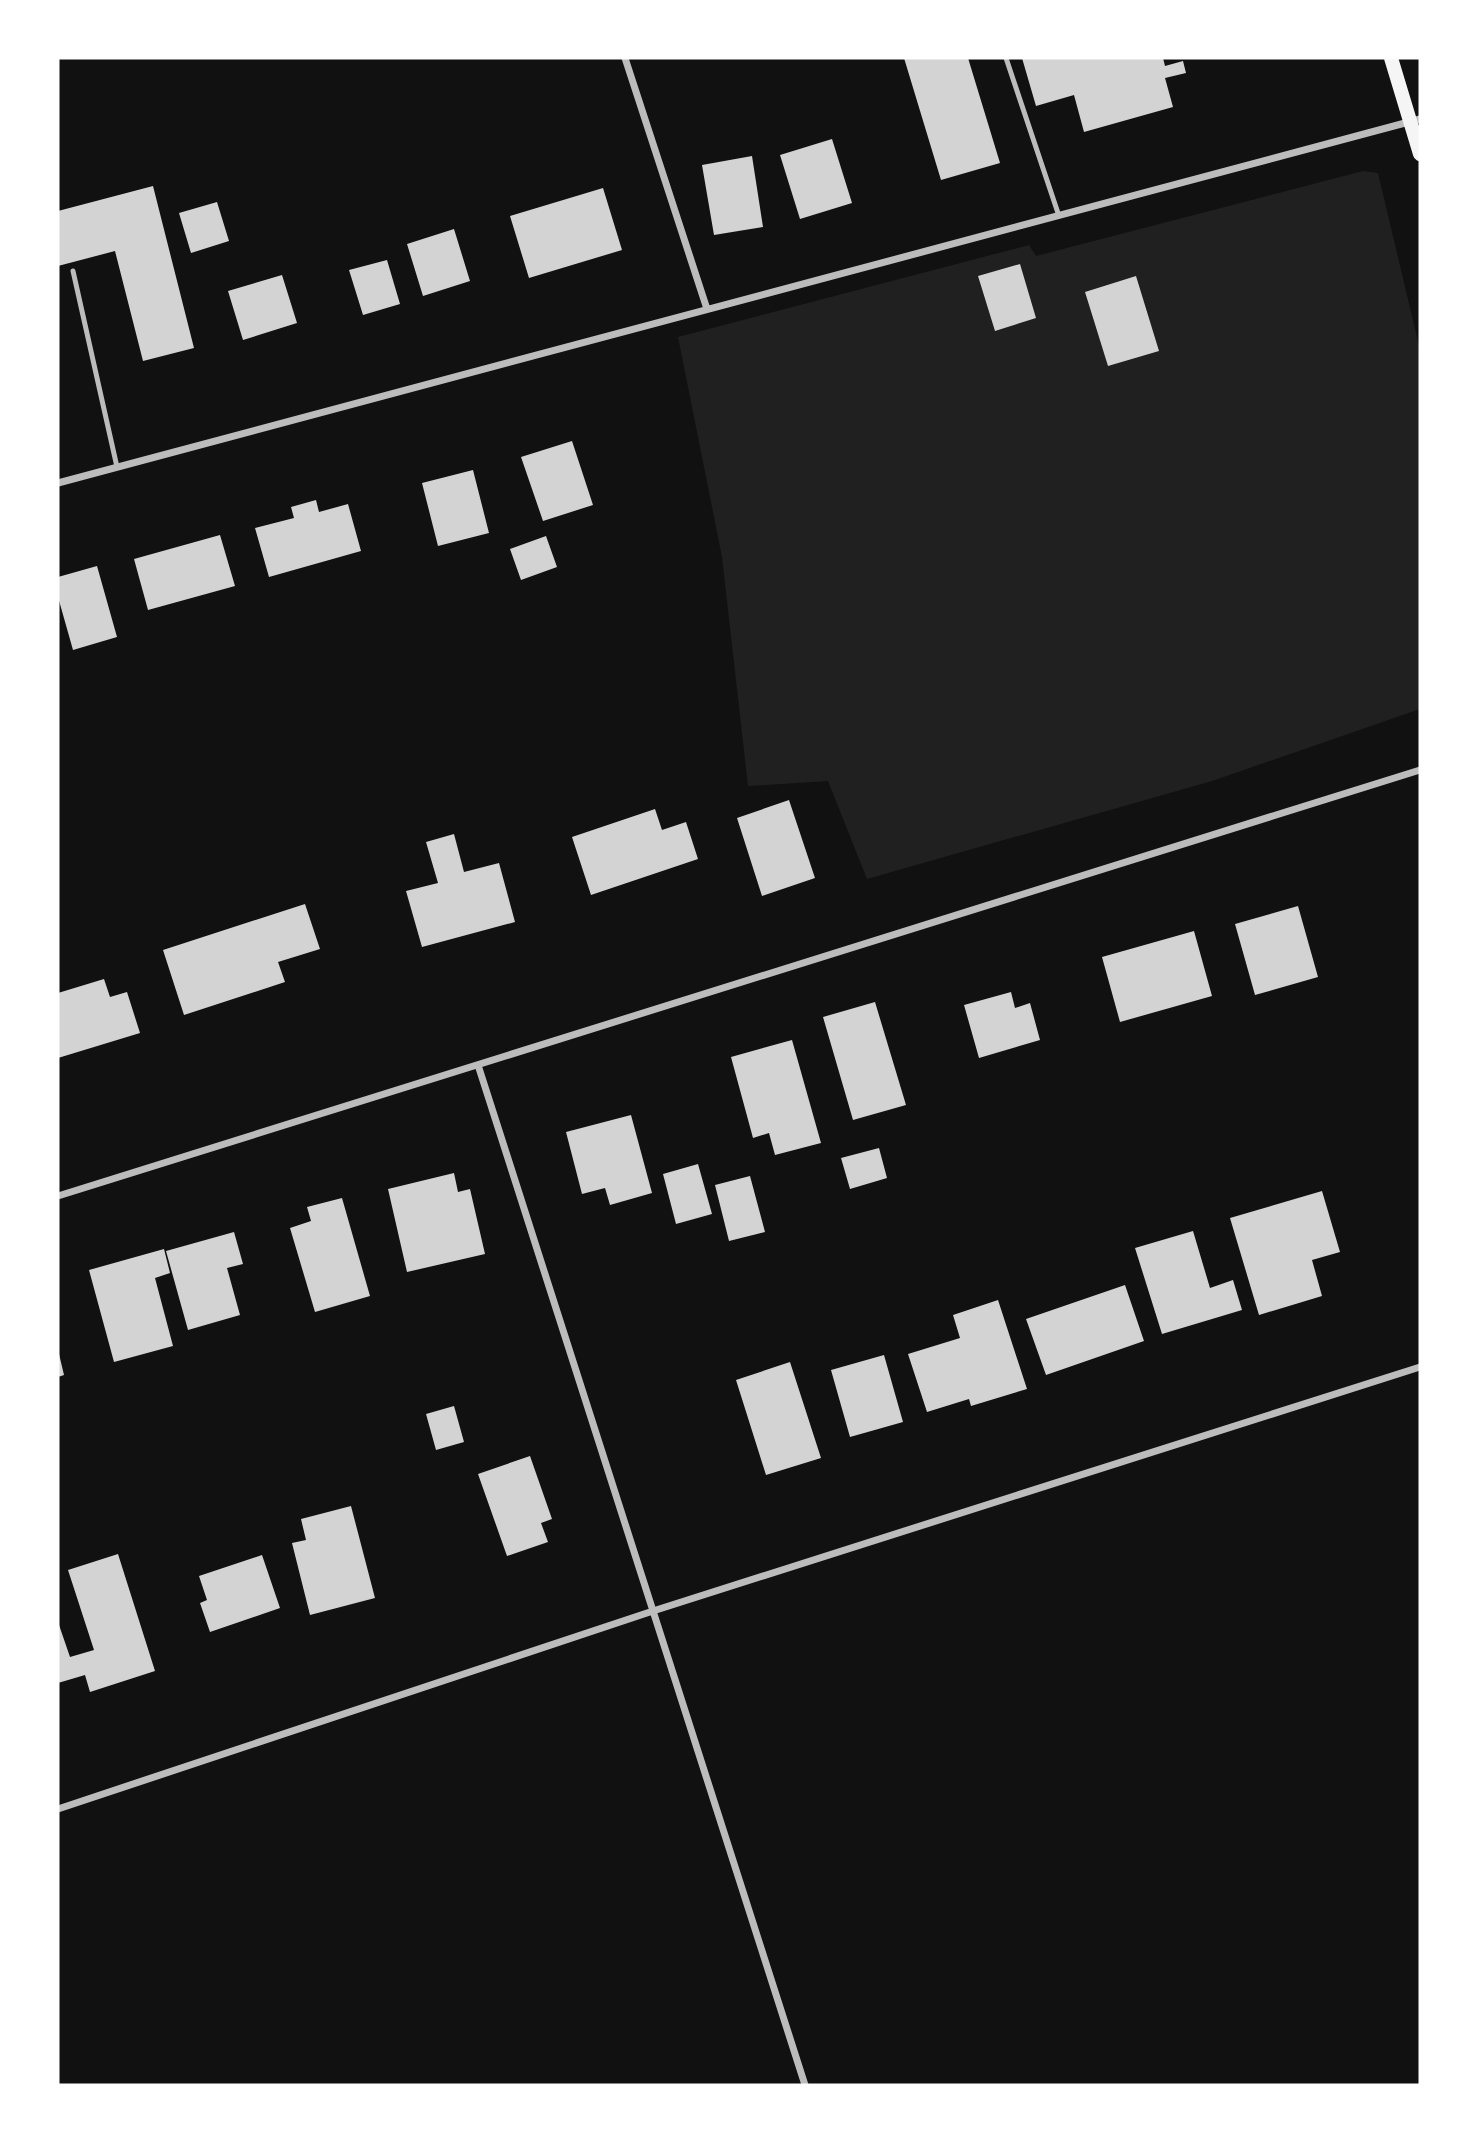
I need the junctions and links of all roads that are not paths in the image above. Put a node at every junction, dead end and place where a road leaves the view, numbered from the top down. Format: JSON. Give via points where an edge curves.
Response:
{"nodes":[{"id":1,"x":625,"y":58,"type":"edge"},
{"id":2,"x":1006,"y":58,"type":"edge"},
{"id":3,"x":1391,"y":58,"type":"edge"},
{"id":4,"x":1416,"y":120,"type":"edge"},
{"id":5,"x":1420,"y":155,"type":"edge"},
{"id":6,"x":1059,"y":216,"type":"junction"},
{"id":7,"x":73,"y":271,"type":"dead end"},
{"id":8,"x":707,"y":309,"type":"junction"},
{"id":9,"x":117,"y":467,"type":"junction"},
{"id":10,"x":58,"y":483,"type":"edge"},
{"id":11,"x":1420,"y":770,"type":"edge"},
{"id":12,"x":478,"y":1065,"type":"junction"},
{"id":13,"x":58,"y":1196,"type":"edge"},
{"id":14,"x":1420,"y":1367,"type":"edge"},
{"id":15,"x":653,"y":1611,"type":"junction"},
{"id":16,"x":58,"y":1809,"type":"edge"},
{"id":17,"x":806,"y":2085,"type":"edge"}],
"edges":[{"from":1,"to":8,"type":"street"},
{"from":2,"to":6,"type":"lane"},
{"from":3,"to":4,"type":"main road"},
{"from":4,"to":5,"type":"main road"},
{"from":4,"to":6,"type":"street"},
{"from":6,"to":8,"type":"street"},
{"from":7,"to":9,"type":"lane"},
{"from":8,"to":9,"type":"street"},
{"from":9,"to":10,"type":"street"},
{"from":11,"to":12,"type":"street"},
{"from":12,"to":13,"type":"street"},
{"from":12,"to":15,"type":"street"},
{"from":14,"to":15,"type":"street"},
{"from":15,"to":16,"type":"street"},
{"from":15,"to":17,"type":"street"}]}
